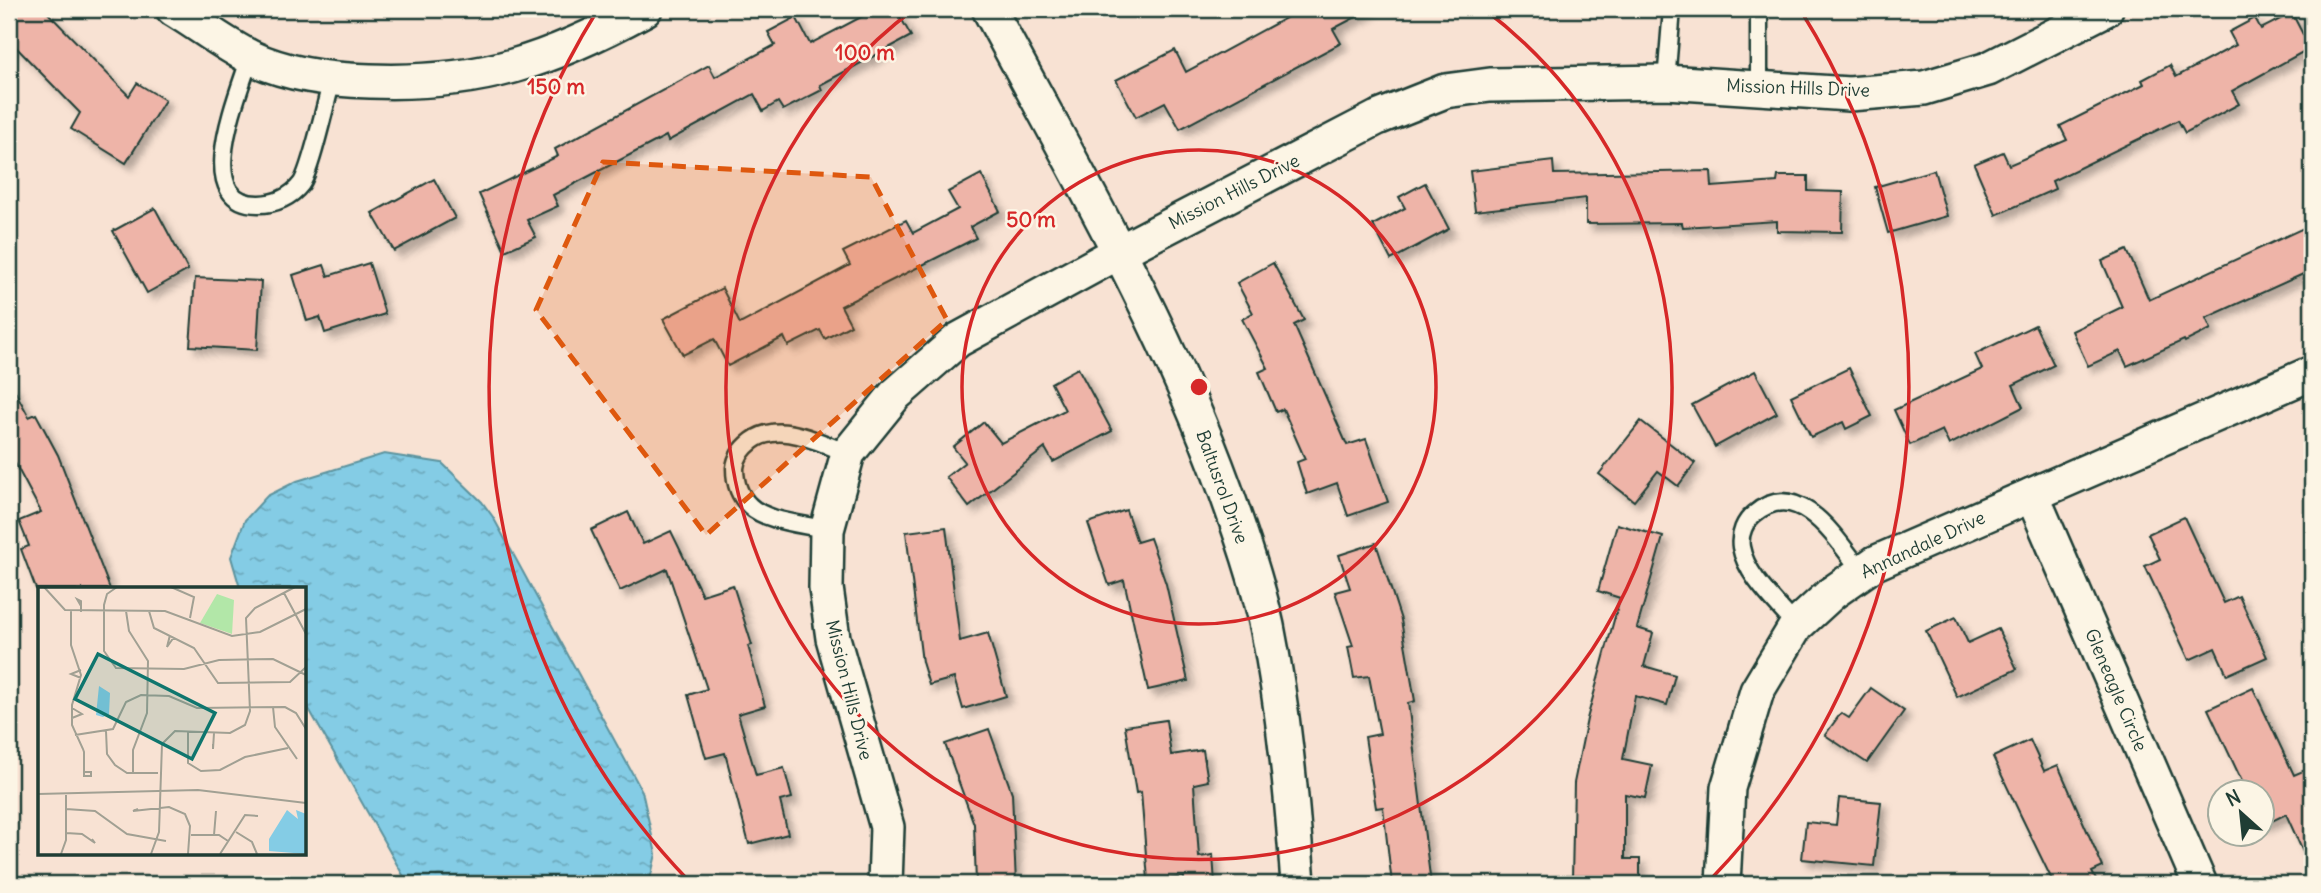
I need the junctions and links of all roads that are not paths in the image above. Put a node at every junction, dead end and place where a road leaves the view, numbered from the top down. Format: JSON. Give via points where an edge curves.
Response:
{"nodes":[{"id":1,"x":173,"y":9,"type":"edge"},
{"id":2,"x":645,"y":9,"type":"edge"},
{"id":3,"x":989,"y":9,"type":"edge"},
{"id":4,"x":1672,"y":9,"type":"edge"},
{"id":5,"x":1759,"y":9,"type":"edge"},
{"id":6,"x":2106,"y":9,"type":"edge"},
{"id":7,"x":250,"y":57,"type":"junction"},
{"id":8,"x":332,"y":80,"type":"junction"},
{"id":9,"x":1666,"y":82,"type":"junction"},
{"id":10,"x":1759,"y":87,"type":"junction"},
{"id":11,"x":1119,"y":251,"type":"junction"},
{"id":12,"x":2312,"y":373,"type":"edge"},
{"id":13,"x":848,"y":453,"type":"junction"},
{"id":14,"x":2032,"y":495,"type":"junction"},
{"id":15,"x":827,"y":530,"type":"junction"},
{"id":16,"x":1861,"y":571,"type":"junction"},
{"id":17,"x":1796,"y":626,"type":"junction"},
{"id":18,"x":885,"y":884,"type":"edge"},
{"id":19,"x":1298,"y":884,"type":"edge"},
{"id":20,"x":1723,"y":884,"type":"edge"},
{"id":21,"x":2200,"y":884,"type":"edge"}],
"edges":[{"from":1,"to":7,"type":"street"},
{"from":2,"to":8,"type":"street","via":[[586,40],[503,71],[455,80]]},
{"from":3,"to":11,"type":"street","name":"Baltusrol Drive"},
{"from":4,"to":9,"type":"lane"},
{"from":5,"to":10,"type":"lane"},
{"from":6,"to":10,"type":"street","name":"Mission Hills Drive","via":[[1988,69],[1924,88],[1849,94]]},
{"from":7,"to":8,"type":"street","via":[[286,71]]},
{"from":7,"to":8,"type":"lane","via":[[221,168],[233,195],[248,204],[279,201],[303,182]]},
{"from":9,"to":10,"type":"street","name":"Mission Hills Drive"},
{"from":9,"to":11,"type":"street","name":"Mission Hills Drive","via":[[1490,85],[1445,92],[1377,118]]},
{"from":11,"to":13,"type":"street","name":"Mission Hills Drive","via":[[958,340],[895,395]]},
{"from":11,"to":19,"type":"street","name":"Baltusrol Drive","via":[[1211,452],[1243,541],[1266,625],[1292,800]]},
{"from":12,"to":14,"type":"street","name":"Annandale Drive"},
{"from":13,"to":15,"type":"street","name":"Mission Hills Drive"},
{"from":13,"to":15,"type":"lane","via":[[783,432],[760,435],[745,446],[736,461],[735,480],[751,508]]},
{"from":14,"to":16,"type":"street","name":"Annandale Drive"},
{"from":14,"to":21,"type":"street","name":"Gleneagle Circle"},
{"from":15,"to":18,"type":"street","name":"Mission Hills Drive","via":[[826,588],[833,638],[887,827]]},
{"from":16,"to":17,"type":"street","name":"Annandale Drive"},
{"from":16,"to":17,"type":"lane","via":[[1801,505],[1777,502],[1749,518],[1741,532],[1747,564]]},
{"from":17,"to":20,"type":"street","name":"Annandale Drive","via":[[1757,691],[1728,788]]}]}
